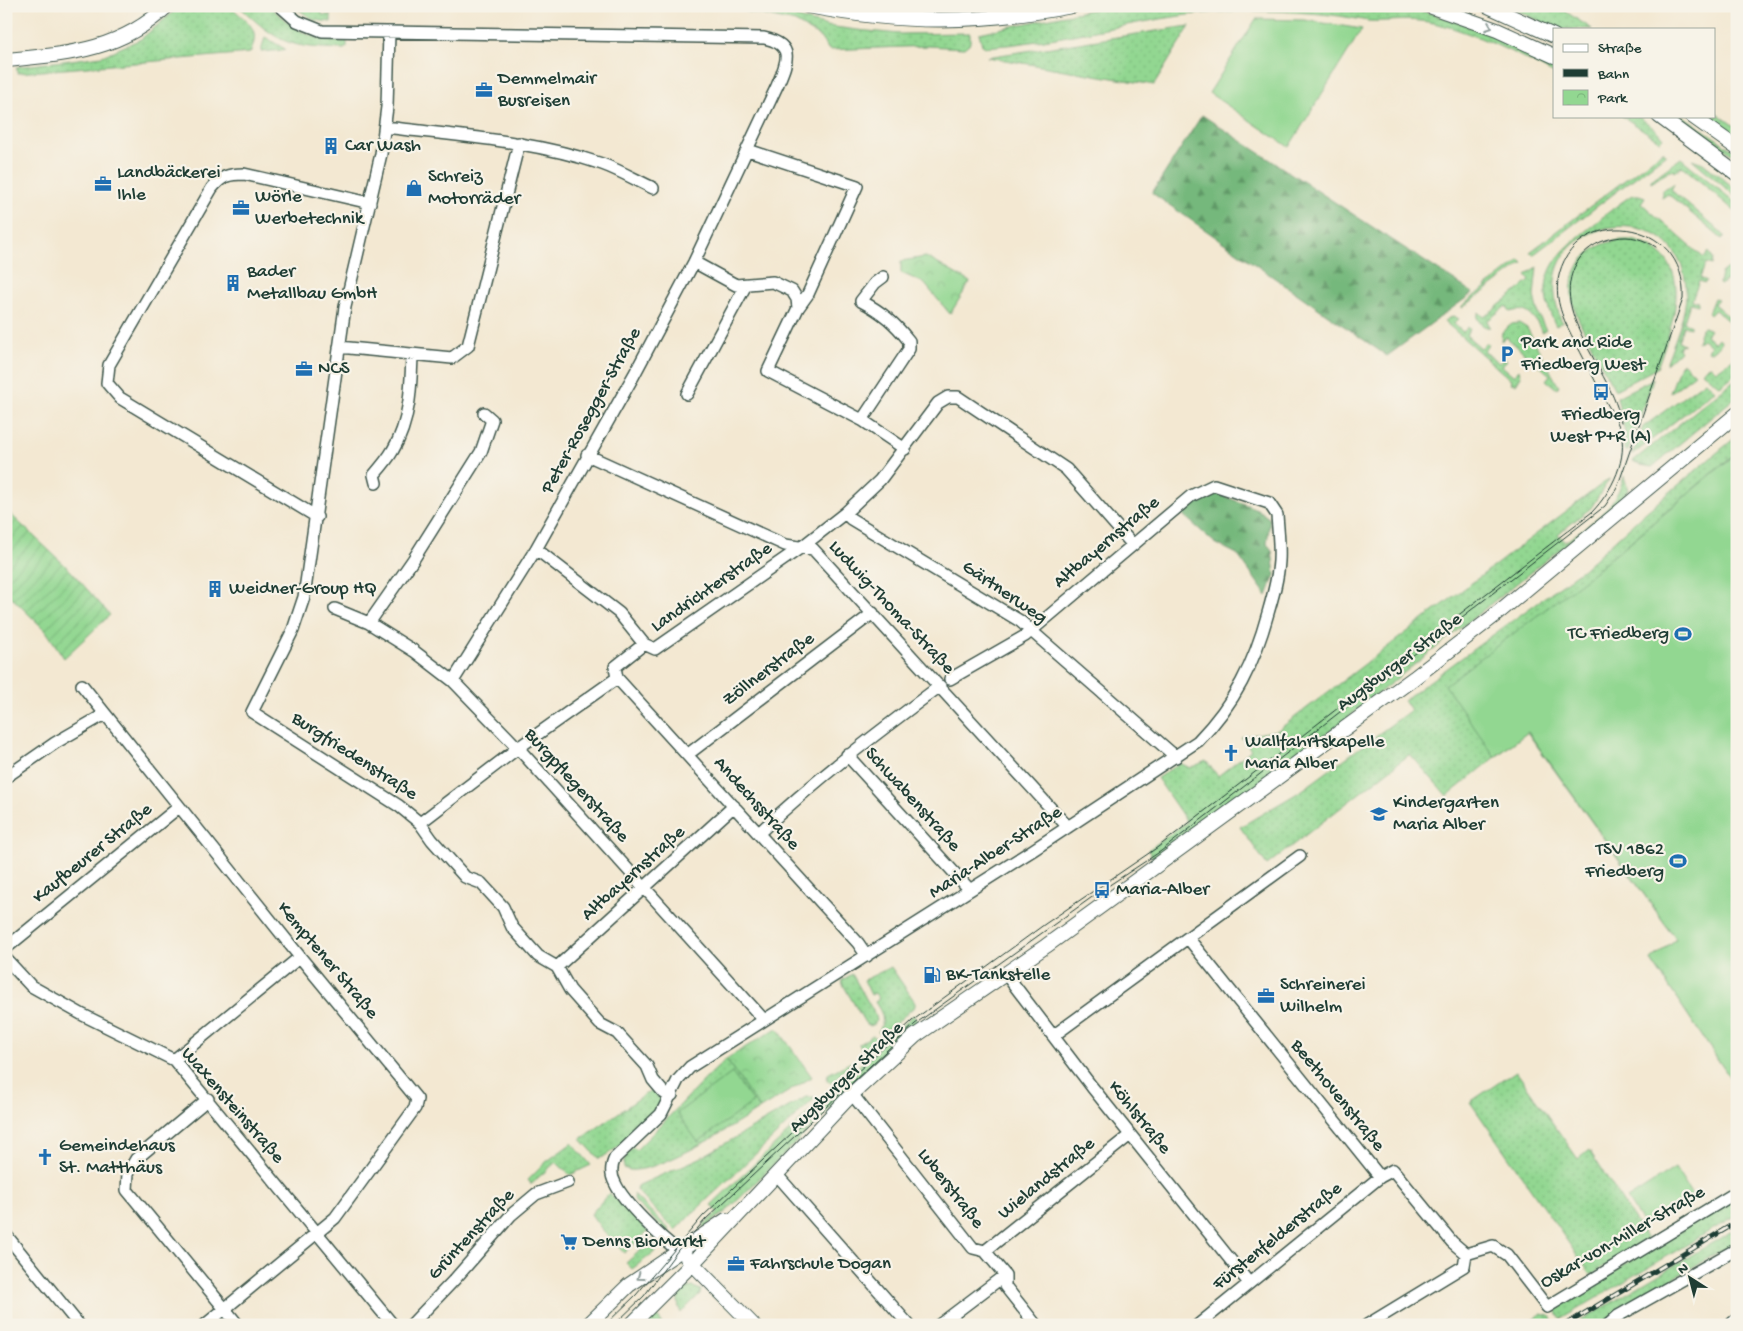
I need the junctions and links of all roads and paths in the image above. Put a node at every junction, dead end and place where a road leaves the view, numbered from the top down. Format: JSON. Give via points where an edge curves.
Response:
{"nodes":[{"id":1,"x":167,"y":6,"type":"edge"},
{"id":2,"x":808,"y":6,"type":"edge"},
{"id":3,"x":1072,"y":6,"type":"edge"},
{"id":4,"x":1429,"y":6,"type":"edge"},
{"id":5,"x":1488,"y":6,"type":"edge"},
{"id":6,"x":282,"y":7,"type":"edge"},
{"id":7,"x":390,"y":32,"type":"junction"},
{"id":8,"x":1553,"y":36,"type":"edge"},
{"id":9,"x":1553,"y":56,"type":"edge"},
{"id":10,"x":6,"y":60,"type":"edge"},
{"id":11,"x":1662,"y":118,"type":"edge"},
{"id":12,"x":1695,"y":118,"type":"edge"},
{"id":13,"x":385,"y":127,"type":"junction"},
{"id":14,"x":519,"y":143,"type":"junction"},
{"id":15,"x":1737,"y":148,"type":"edge"},
{"id":16,"x":748,"y":150,"type":"junction"},
{"id":17,"x":1737,"y":174,"type":"edge"},
{"id":18,"x":653,"y":188,"type":"dead end"},
{"id":19,"x":370,"y":203,"type":"junction"},
{"id":20,"x":694,"y":262,"type":"junction"},
{"id":21,"x":883,"y":277,"type":"dead end"},
{"id":22,"x":746,"y":285,"type":"junction"},
{"id":23,"x":798,"y":308,"type":"junction"},
{"id":24,"x":339,"y":347,"type":"junction"},
{"id":25,"x":412,"y":355,"type":"junction"},
{"id":26,"x":688,"y":394,"type":"dead end"},
{"id":27,"x":484,"y":413,"type":"dead end"},
{"id":28,"x":1737,"y":414,"type":"edge"},
{"id":29,"x":862,"y":420,"type":"junction"},
{"id":30,"x":905,"y":449,"type":"junction"},
{"id":31,"x":587,"y":455,"type":"junction"},
{"id":32,"x":376,"y":483,"type":"dead end"},
{"id":33,"x":1269,"y":503,"type":"joint"},
{"id":34,"x":845,"y":513,"type":"junction"},
{"id":35,"x":317,"y":517,"type":"junction"},
{"id":36,"x":1133,"y":545,"type":"junction"},
{"id":37,"x":803,"y":546,"type":"junction"},
{"id":38,"x":536,"y":549,"type":"junction"},
{"id":39,"x":334,"y":609,"type":"dead end"},
{"id":40,"x":872,"y":613,"type":"junction"},
{"id":41,"x":369,"y":623,"type":"junction"},
{"id":42,"x":1031,"y":630,"type":"junction"},
{"id":43,"x":644,"y":644,"type":"junction"},
{"id":44,"x":617,"y":678,"type":"junction"},
{"id":45,"x":453,"y":681,"type":"junction"},
{"id":46,"x":945,"y":682,"type":"junction"},
{"id":47,"x":82,"y":685,"type":"dead end"},
{"id":48,"x":105,"y":714,"type":"junction"},
{"id":49,"x":518,"y":748,"type":"junction"},
{"id":50,"x":687,"y":755,"type":"junction"},
{"id":51,"x":847,"y":755,"type":"junction"},
{"id":52,"x":1176,"y":757,"type":"junction"},
{"id":53,"x":6,"y":777,"type":"edge"},
{"id":54,"x":734,"y":806,"type":"junction"},
{"id":55,"x":179,"y":807,"type":"junction"},
{"id":56,"x":420,"y":822,"type":"junction"},
{"id":57,"x":1068,"y":827,"type":"junction"},
{"id":58,"x":759,"y":833,"type":"junction"},
{"id":59,"x":1300,"y":856,"type":"dead end"},
{"id":60,"x":645,"y":888,"type":"junction"},
{"id":61,"x":970,"y":890,"type":"junction"},
{"id":62,"x":1188,"y":938,"type":"junction"},
{"id":63,"x":6,"y":948,"type":"edge"},
{"id":64,"x":867,"y":956,"type":"junction"},
{"id":65,"x":300,"y":957,"type":"junction"},
{"id":66,"x":6,"y":959,"type":"edge"},
{"id":67,"x":557,"y":967,"type":"junction"},
{"id":68,"x":1005,"y":973,"type":"junction"},
{"id":69,"x":764,"y":1020,"type":"junction"},
{"id":70,"x":1053,"y":1036,"type":"junction"},
{"id":71,"x":174,"y":1060,"type":"junction"},
{"id":72,"x":852,"y":1094,"type":"junction"},
{"id":73,"x":672,"y":1096,"type":"junction"},
{"id":74,"x":208,"y":1099,"type":"junction"},
{"id":75,"x":1130,"y":1135,"type":"junction"},
{"id":76,"x":777,"y":1175,"type":"junction"},
{"id":77,"x":1380,"y":1177,"type":"junction"},
{"id":78,"x":568,"y":1182,"type":"dead end"},
{"id":79,"x":1737,"y":1192,"type":"edge"},
{"id":80,"x":741,"y":1210,"type":"junction"},
{"id":81,"x":317,"y":1233,"type":"junction"},
{"id":82,"x":6,"y":1235,"type":"edge"},
{"id":83,"x":1737,"y":1249,"type":"edge"},
{"id":84,"x":679,"y":1251,"type":"junction"},
{"id":85,"x":985,"y":1251,"type":"junction"},
{"id":86,"x":1466,"y":1254,"type":"junction"},
{"id":87,"x":693,"y":1263,"type":"junction"},
{"id":88,"x":1004,"y":1275,"type":"junction"},
{"id":89,"x":1249,"y":1283,"type":"junction"},
{"id":90,"x":224,"y":1309,"type":"junction"},
{"id":91,"x":1737,"y":1319,"type":"edge"},
{"id":92,"x":79,"y":1325,"type":"edge"},
{"id":93,"x":205,"y":1325,"type":"edge"},
{"id":94,"x":238,"y":1325,"type":"edge"},
{"id":95,"x":393,"y":1325,"type":"edge"},
{"id":96,"x":411,"y":1325,"type":"edge"},
{"id":97,"x":588,"y":1325,"type":"edge"},
{"id":98,"x":631,"y":1325,"type":"edge"},
{"id":99,"x":753,"y":1325,"type":"edge"},
{"id":100,"x":909,"y":1325,"type":"edge"},
{"id":101,"x":939,"y":1325,"type":"edge"},
{"id":102,"x":1036,"y":1325,"type":"edge"},
{"id":103,"x":1198,"y":1325,"type":"edge"},
{"id":104,"x":1367,"y":1325,"type":"edge"},
{"id":105,"x":1608,"y":1325,"type":"edge"},
{"id":106,"x":1730,"y":1325,"type":"edge"}],
"edges":[{"from":1,"to":10,"type":"main road","via":[[145,25],[94,48],[71,54]]},
{"from":2,"to":3,"type":"main road","via":[[868,17],[956,21]]},
{"from":4,"to":9,"type":"main road","one_way":true,"via":[[1497,30]]},
{"from":5,"to":8,"type":"main road"},
{"from":6,"to":7,"type":"street","via":[[297,21],[322,31]]},
{"from":7,"to":13,"type":"street"},
{"from":7,"to":16,"type":"street","name":"Peter-Rosegger-Straße","via":[[764,38],[778,42],[786,56],[784,68]]},
{"from":11,"to":17,"type":"main road"},
{"from":12,"to":15,"type":"main road"},
{"from":13,"to":14,"type":"street"},
{"from":13,"to":19,"type":"street"},
{"from":14,"to":18,"type":"street","via":[[603,164]]},
{"from":14,"to":25,"type":"street","via":[[468,346],[452,358]]},
{"from":16,"to":20,"type":"street","name":"Peter-Rosegger-Straße"},
{"from":16,"to":23,"type":"street","via":[[857,186],[808,294]]},
{"from":19,"to":24,"type":"street","via":[[345,307]]},
{"from":19,"to":35,"type":"street","via":[[244,174],[228,174],[212,188],[109,365],[107,383],[120,398]]},
{"from":20,"to":22,"type":"street","via":[[736,285]]},
{"from":20,"to":31,"type":"street","name":"Peter-Rosegger-Straße","via":[[634,376]]},
{"from":21,"to":29,"type":"street","via":[[875,282],[862,301],[896,324],[910,341],[909,349]]},
{"from":22,"to":23,"type":"street","via":[[773,282],[792,291],[798,299]]},
{"from":22,"to":26,"type":"street"},
{"from":23,"to":29,"type":"street","via":[[768,371]]},
{"from":24,"to":25,"type":"street"},
{"from":24,"to":35,"type":"street"},
{"from":25,"to":32,"type":"street","via":[[404,426],[393,450],[374,475]]},
{"from":27,"to":41,"type":"street","via":[[492,420],[481,452]]},
{"from":28,"to":68,"type":"main road","name":"Augsburger Straße","via":[[1494,616],[1414,678]]},
{"from":29,"to":30,"type":"street"},
{"from":30,"to":34,"type":"street","name":"Landrichterstraße","via":[[880,480]]},
{"from":30,"to":36,"type":"street","name":"Landrichterstraße","via":[[938,403],[958,397],[1066,468]]},
{"from":31,"to":37,"type":"street","name":"Ludwig-Thoma-Straße","via":[[785,545]]},
{"from":31,"to":38,"type":"street","name":"Peter-Rosegger-Straße"},
{"from":33,"to":36,"type":"street","name":"Altbayernstraße","via":[[1214,485],[1191,496]]},
{"from":33,"to":52,"type":"street","name":"Maria-Alber-Straße","via":[[1277,515],[1279,560],[1277,582],[1260,643],[1246,676],[1220,719]]},
{"from":34,"to":37,"type":"street","name":"Landrichterstraße"},
{"from":34,"to":42,"type":"street","name":"Gärtnerweg"},
{"from":35,"to":56,"type":"street","name":"Burgfriedenstraße","via":[[304,597],[293,630],[252,712]]},
{"from":36,"to":42,"type":"street","name":"Altbayernstraße"},
{"from":37,"to":40,"type":"street","name":"Ludwig-Thoma-Straße","via":[[813,549]]},
{"from":37,"to":43,"type":"street","name":"Landrichterstraße","via":[[655,649]]},
{"from":38,"to":43,"type":"street","via":[[619,613]]},
{"from":38,"to":45,"type":"street","name":"Peter-Rosegger-Straße"},
{"from":39,"to":41,"type":"street","name":"Burgpflegerstraße"},
{"from":40,"to":46,"type":"street","name":"Ludwig-Thoma-Straße"},
{"from":40,"to":50,"type":"street","name":"Zöllnerstraße"},
{"from":41,"to":45,"type":"street","name":"Burgpflegerstraße","via":[[414,650]]},
{"from":42,"to":46,"type":"street","name":"Altbayernstraße"},
{"from":42,"to":52,"type":"street","name":"Gärtnerweg"},
{"from":43,"to":44,"type":"street","name":"Landrichterstraße","via":[[615,666]]},
{"from":44,"to":49,"type":"street"},
{"from":44,"to":50,"type":"street","name":"Andechsstraße"},
{"from":45,"to":49,"type":"street","name":"Burgpflegerstraße"},
{"from":46,"to":51,"type":"street","name":"Altbayernstraße"},
{"from":46,"to":57,"type":"street","name":"Ludwig-Thoma-Straße"},
{"from":47,"to":48,"type":"street","name":"Kemptener Straße"},
{"from":48,"to":53,"type":"street"},
{"from":48,"to":55,"type":"street","name":"Kemptener Straße"},
{"from":49,"to":56,"type":"street"},
{"from":49,"to":60,"type":"street","name":"Burgpflegerstraße"},
{"from":50,"to":54,"type":"street","name":"Andechsstraße"},
{"from":51,"to":58,"type":"street","name":"Altbayernstraße"},
{"from":51,"to":61,"type":"street","name":"Schwabenstraße"},
{"from":52,"to":57,"type":"street","name":"Maria-Alber-Straße"},
{"from":54,"to":58,"type":"street","name":"Andechsstraße"},
{"from":54,"to":60,"type":"street","name":"Altbayernstraße"},
{"from":55,"to":63,"type":"street","name":"Kaufbeurer Straße"},
{"from":55,"to":65,"type":"street","name":"Kemptener Straße"},
{"from":56,"to":67,"type":"street","name":"Burgfriedenstraße","via":[[465,877],[481,884],[503,907],[512,928],[538,956]]},
{"from":57,"to":61,"type":"street","name":"Maria-Alber-Straße"},
{"from":58,"to":64,"type":"street","name":"Andechsstraße"},
{"from":59,"to":62,"type":"street"},
{"from":60,"to":67,"type":"street","name":"Altbayernstraße"},
{"from":60,"to":69,"type":"street","name":"Burgpflegerstraße"},
{"from":61,"to":64,"type":"street","name":"Maria-Alber-Straße"},
{"from":62,"to":70,"type":"street"},
{"from":62,"to":77,"type":"street","name":"Beethovenstraße"},
{"from":64,"to":69,"type":"street","name":"Maria-Alber-Straße"},
{"from":65,"to":71,"type":"street"},
{"from":65,"to":81,"type":"street","name":"Kemptener Straße","via":[[417,1099],[374,1167],[335,1218]]},
{"from":66,"to":71,"type":"street","name":"Waxensteinstraße","via":[[31,986]]},
{"from":67,"to":73,"type":"street","name":"Burgfriedenstraße","via":[[570,990],[600,1024],[617,1033],[647,1066],[652,1080],[664,1093]]},
{"from":68,"to":70,"type":"street","name":"Köhlstraße"},
{"from":68,"to":72,"type":"main road","name":"Augsburger Straße","via":[[915,1036]]},
{"from":69,"to":73,"type":"street","name":"Maria-Alber-Straße","via":[[690,1067],[678,1080]]},
{"from":70,"to":75,"type":"street","name":"Köhlstraße"},
{"from":71,"to":74,"type":"street","name":"Waxensteinstraße"},
{"from":72,"to":76,"type":"main road","name":"Augsburger Straße"},
{"from":72,"to":85,"type":"street","name":"Luberstraße","via":[[973,1248]]},
{"from":73,"to":84,"type":"street","name":"Maria-Alber-Straße","via":[[654,1122],[615,1158],[611,1166],[615,1184],[649,1224]]},
{"from":74,"to":81,"type":"street","name":"Waxensteinstraße"},
{"from":74,"to":90,"type":"street","via":[[136,1159],[128,1173],[127,1190]]},
{"from":75,"to":85,"type":"street","name":"Wielandstraße"},
{"from":75,"to":89,"type":"street","name":"Köhlstraße"},
{"from":76,"to":80,"type":"main road","name":"Augsburger Straße"},
{"from":76,"to":100,"type":"street"},
{"from":77,"to":86,"type":"street","name":"Beethovenstraße","via":[[1393,1170],[1452,1242]]},
{"from":77,"to":89,"type":"street","name":"Fürstenfelderstraße"},
{"from":78,"to":96,"type":"street","name":"Grüntenstraße","via":[[536,1194],[511,1215]]},
{"from":79,"to":86,"type":"street","name":"Oskar-von-Miller-Straße","via":[[1546,1307],[1508,1255],[1493,1246]]},
{"from":80,"to":84,"type":"main road"},
{"from":80,"to":87,"type":"main road","name":"Augsburger Straße"},
{"from":81,"to":90,"type":"street"},
{"from":81,"to":95,"type":"street","name":"Waxensteinstraße"},
{"from":82,"to":92,"type":"street"},
{"from":83,"to":105,"type":"street","via":[[1618,1316]]},
{"from":84,"to":87,"type":"main road"},
{"from":84,"to":97,"type":"main road","one_way":true,"via":[[629,1285]]},
{"from":85,"to":88,"type":"street","name":"Luberstraße"},
{"from":86,"to":104,"type":"street","via":[[1464,1266]]},
{"from":87,"to":98,"type":"main road","name":"Augsburger Straße"},
{"from":87,"to":99,"type":"main road"},
{"from":88,"to":101,"type":"street"},
{"from":88,"to":102,"type":"street","name":"Luberstraße","via":[[1005,1286]]},
{"from":89,"to":103,"type":"street","name":"Fürstenfelderstraße"},
{"from":90,"to":93,"type":"street"},
{"from":90,"to":94,"type":"street"},
{"from":91,"to":106,"type":"street"}]}
